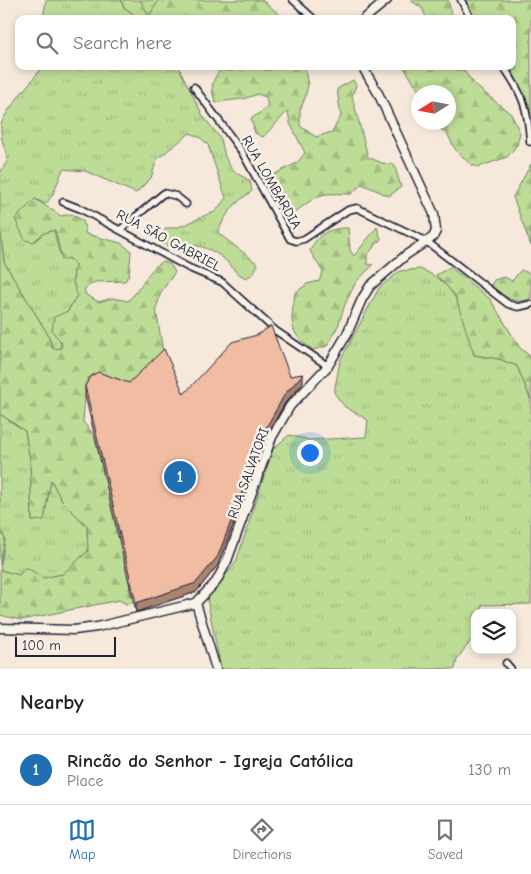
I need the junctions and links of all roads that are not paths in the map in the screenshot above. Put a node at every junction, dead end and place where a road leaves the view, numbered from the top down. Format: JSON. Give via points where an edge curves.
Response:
{"nodes":[{"id":1,"x":293,"y":0,"type":"edge"},
{"id":2,"x":387,"y":0,"type":"edge"},
{"id":3,"x":461,"y":0,"type":"edge"},
{"id":4,"x":310,"y":15,"type":"edge"},
{"id":5,"x":369,"y":15,"type":"edge"},
{"id":6,"x":469,"y":15,"type":"edge"},
{"id":7,"x":364,"y":70,"type":"edge"},
{"id":8,"x":506,"y":70,"type":"edge"},
{"id":9,"x":194,"y":87,"type":"dead end"},
{"id":10,"x":530,"y":142,"type":"edge"},
{"id":11,"x":64,"y":202,"type":"dead end"},
{"id":12,"x":186,"y":204,"type":"dead end"},
{"id":13,"x":121,"y":229,"type":"junction"},
{"id":14,"x":426,"y":241,"type":"junction"},
{"id":15,"x":531,"y":304,"type":"edge"},
{"id":16,"x":328,"y":366,"type":"junction"},
{"id":17,"x":196,"y":603,"type":"junction"},
{"id":18,"x":0,"y":628,"type":"edge"},
{"id":19,"x":506,"y":663,"type":"dead end"},
{"id":20,"x":216,"y":669,"type":"edge"},
{"id":21,"x":511,"y":669,"type":"edge"}],
"edges":[{"from":1,"to":4,"type":"street"},
{"from":2,"to":5,"type":"street"},
{"from":3,"to":6,"type":"street"},
{"from":7,"to":14,"type":"street","via":[[434,214],[436,231]]},
{"from":8,"to":10,"type":"street","via":[[525,101]]},
{"from":9,"to":14,"type":"street","name":"RUA LOMBARDIA","via":[[242,152],[290,239],[304,239],[348,210],[357,208]]},
{"from":11,"to":13,"type":"street","name":"RUA SÃO GABRIEL"},
{"from":12,"to":13,"type":"street","via":[[176,196],[164,193]]},
{"from":13,"to":16,"type":"street","name":"RUA SÃO GABRIEL","via":[[189,268],[222,282],[276,331]]},
{"from":14,"to":15,"type":"street","via":[[508,304],[518,307]]},
{"from":14,"to":16,"type":"street","name":"RUA SALVATORI","via":[[370,286]]},
{"from":16,"to":17,"type":"street","name":"RUA SALVATORI","via":[[290,406],[272,436],[228,561],[216,582]]},
{"from":17,"to":18,"type":"street","via":[[97,628]]},
{"from":17,"to":20,"type":"street"},
{"from":19,"to":21,"type":"street"}]}
